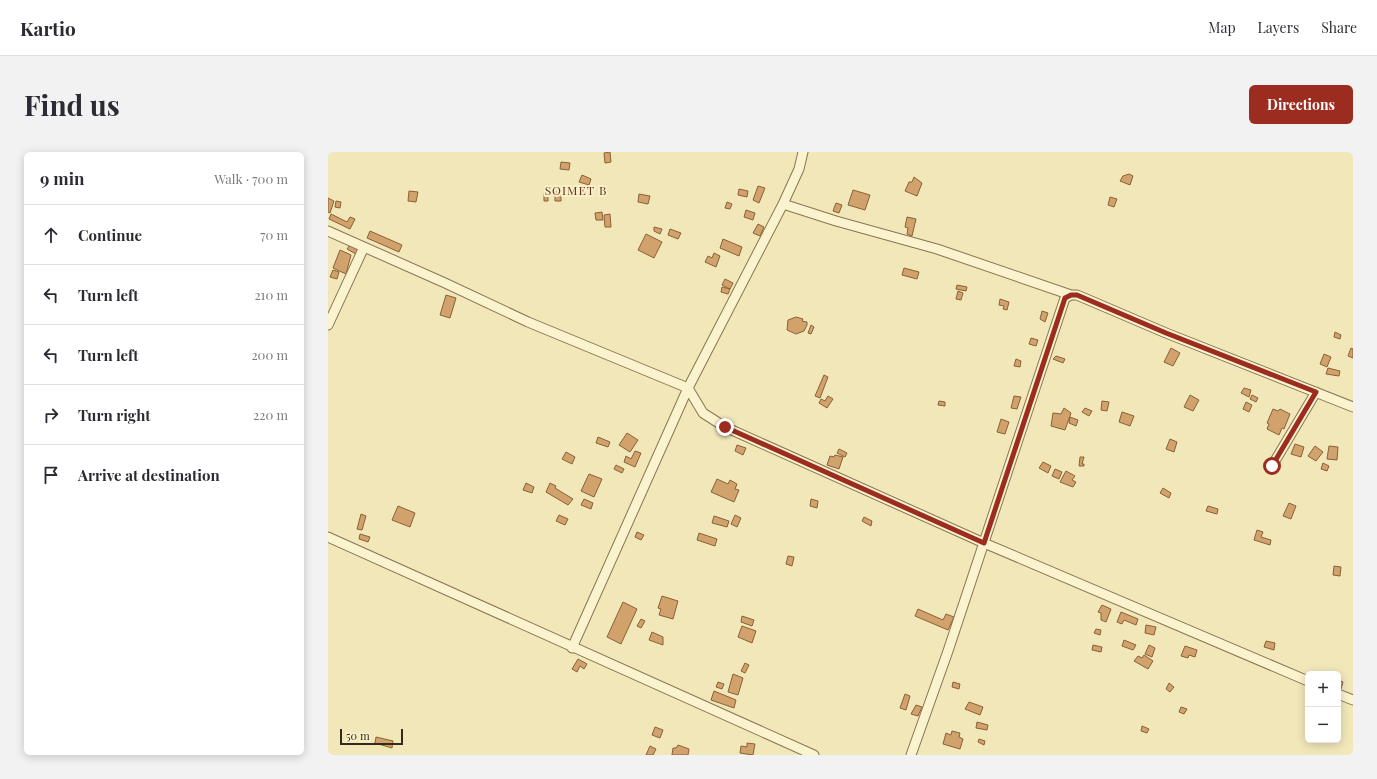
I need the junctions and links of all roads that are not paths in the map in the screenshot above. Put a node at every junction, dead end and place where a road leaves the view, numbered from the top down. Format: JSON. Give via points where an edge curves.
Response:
{"nodes":[{"id":1,"x":803,"y":152,"type":"edge"},
{"id":2,"x":783,"y":204,"type":"junction"},
{"id":3,"x":328,"y":231,"type":"edge"},
{"id":4,"x":364,"y":247,"type":"junction"},
{"id":5,"x":1071,"y":295,"type":"junction"},
{"id":6,"x":328,"y":325,"type":"edge"},
{"id":7,"x":688,"y":388,"type":"junction"},
{"id":8,"x":1316,"y":392,"type":"junction"},
{"id":9,"x":1353,"y":407,"type":"edge"},
{"id":10,"x":1272,"y":466,"type":"dead end"},
{"id":11,"x":328,"y":537,"type":"edge"},
{"id":12,"x":984,"y":543,"type":"junction"},
{"id":13,"x":572,"y":648,"type":"junction"},
{"id":14,"x":1305,"y":680,"type":"edge"},
{"id":15,"x":1341,"y":695,"type":"edge"},
{"id":16,"x":1353,"y":700,"type":"edge"},
{"id":17,"x":814,"y":755,"type":"edge"},
{"id":18,"x":911,"y":755,"type":"edge"}],
"edges":[{"from":1,"to":2,"type":"street","via":[[799,169]]},
{"from":2,"to":5,"type":"street","via":[[937,249]]},
{"from":2,"to":7,"type":"street"},
{"from":3,"to":4,"type":"street"},
{"from":4,"to":6,"type":"street"},
{"from":4,"to":7,"type":"street","via":[[528,322]]},
{"from":5,"to":8,"type":"street","via":[[1077,295]]},
{"from":5,"to":12,"type":"street","via":[[1065,298]]},
{"from":7,"to":12,"type":"street","via":[[703,412],[725,427]]},
{"from":7,"to":13,"type":"street"},
{"from":8,"to":9,"type":"street"},
{"from":8,"to":10,"type":"street"},
{"from":11,"to":13,"type":"street"},
{"from":12,"to":14,"type":"street"},
{"from":12,"to":18,"type":"street"},
{"from":13,"to":17,"type":"street"},
{"from":15,"to":16,"type":"street"}]}
